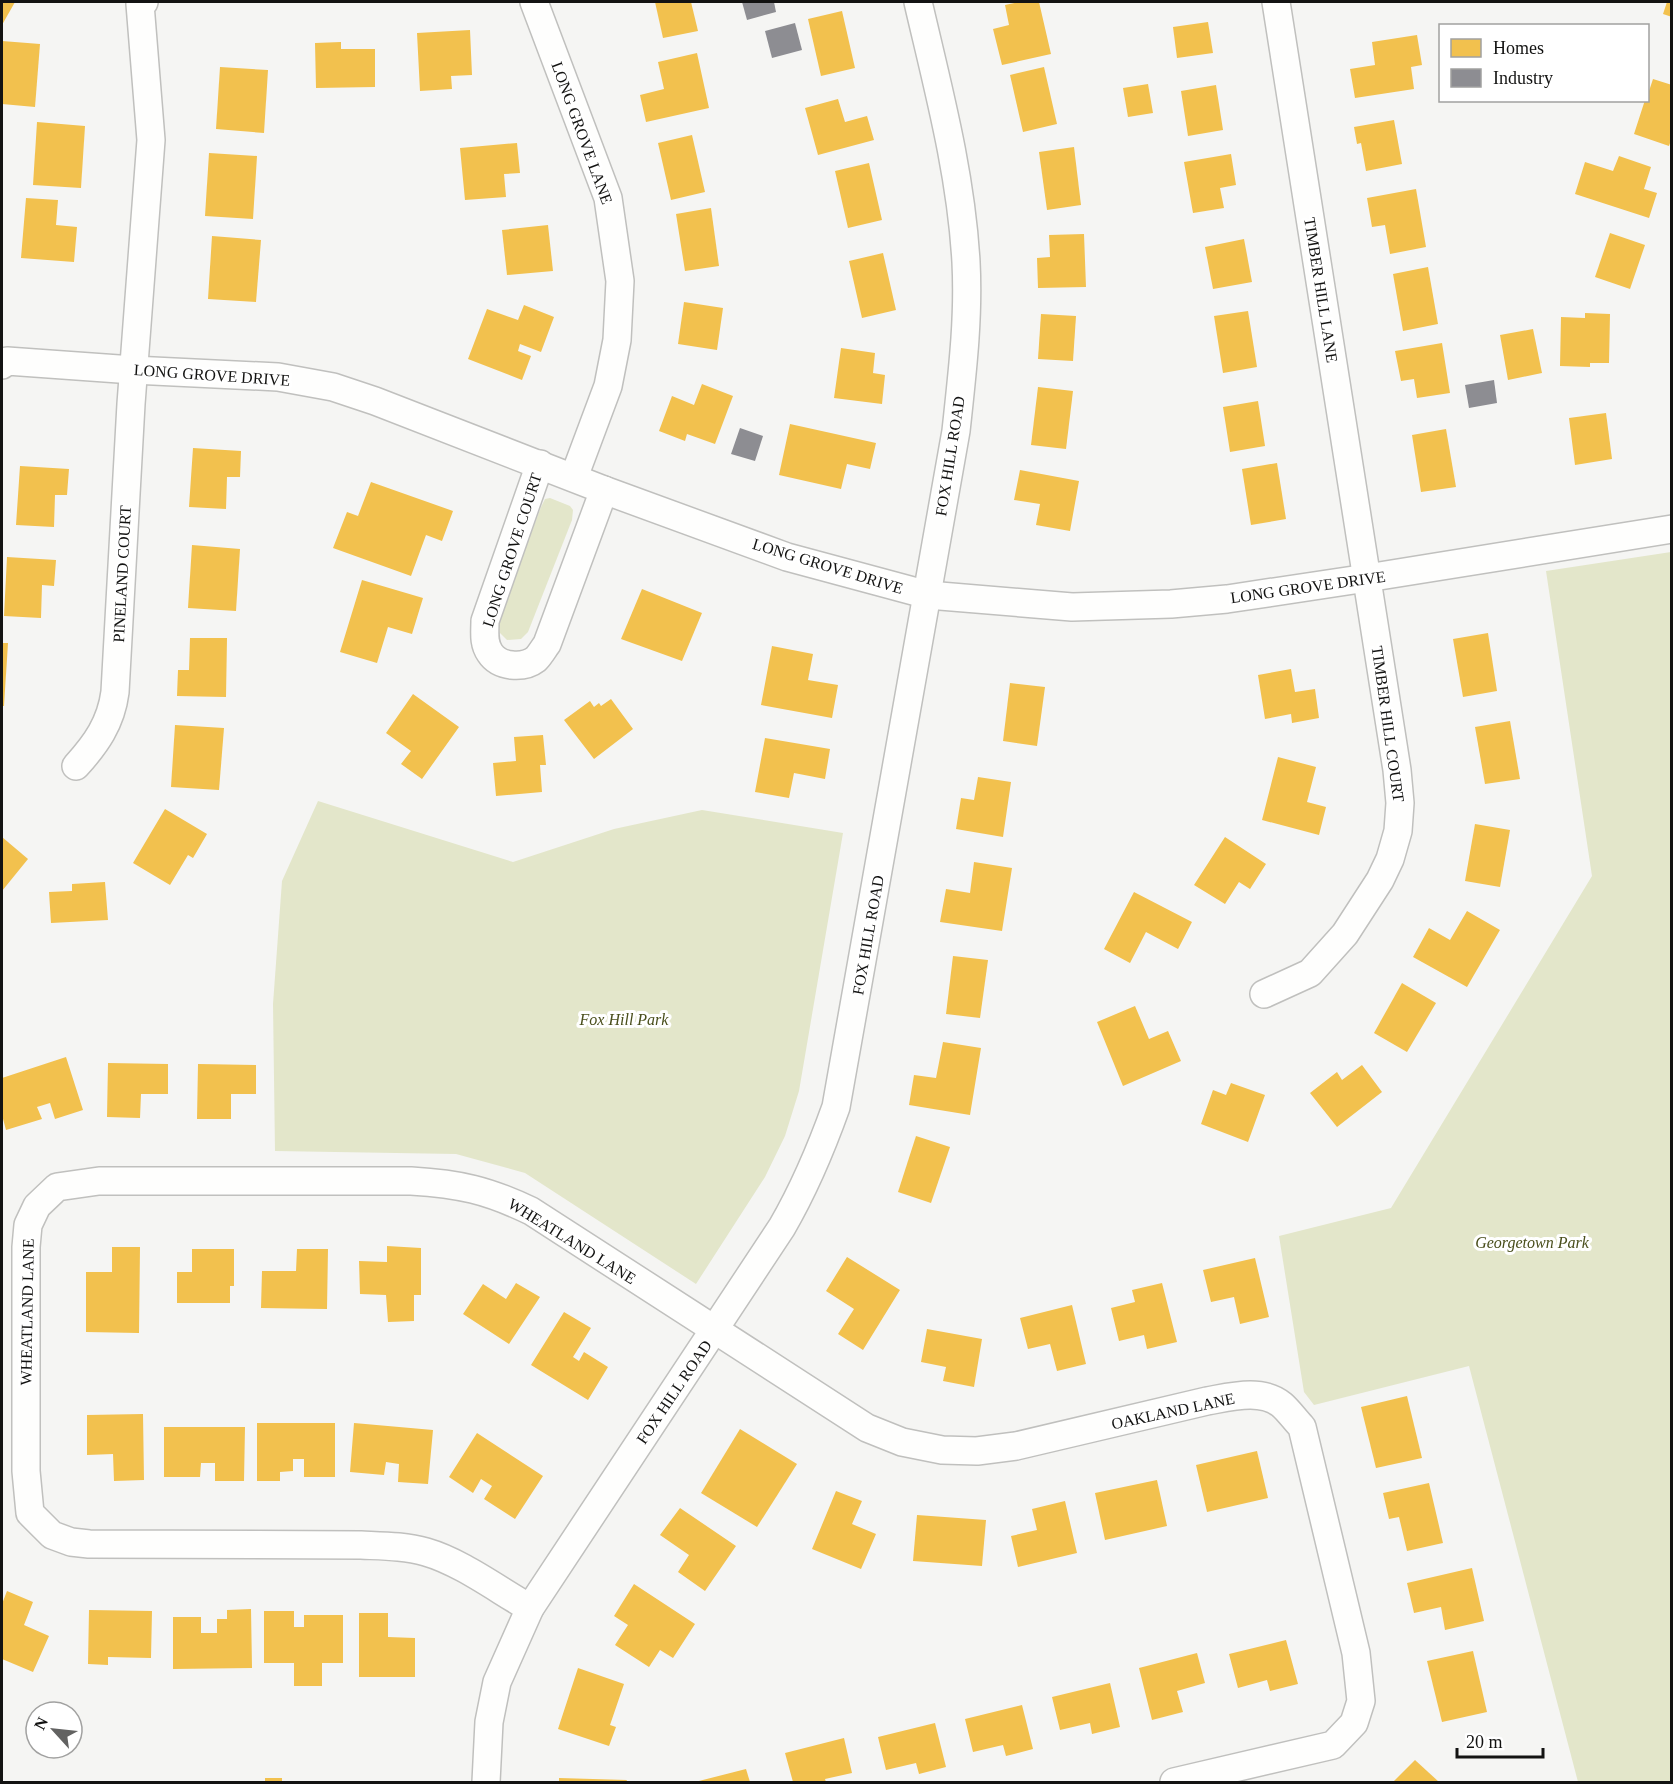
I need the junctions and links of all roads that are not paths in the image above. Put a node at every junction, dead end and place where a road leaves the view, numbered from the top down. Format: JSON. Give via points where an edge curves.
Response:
{"nodes":[{"id":1,"x":144,"y":2,"type":"edge"},
{"id":2,"x":534,"y":2,"type":"edge"},
{"id":3,"x":918,"y":2,"type":"edge"},
{"id":4,"x":1276,"y":2,"type":"edge"},
{"id":5,"x":3,"y":360,"type":"edge"},
{"id":6,"x":134,"y":370,"type":"junction"},
{"id":7,"x":540,"y":464,"type":"junction"},
{"id":8,"x":574,"y":477,"type":"junction"},
{"id":9,"x":604,"y":490,"type":"junction"},
{"id":10,"x":1671,"y":529,"type":"edge"},
{"id":11,"x":1367,"y":578,"type":"junction"},
{"id":12,"x":928,"y":595,"type":"junction"},
{"id":13,"x":76,"y":766,"type":"dead end"},
{"id":14,"x":1264,"y":994,"type":"dead end"},
{"id":15,"x":714,"y":1330,"type":"junction"},
{"id":16,"x":530,"y":1608,"type":"junction"},
{"id":17,"x":486,"y":1782,"type":"edge"},
{"id":18,"x":1174,"y":1782,"type":"edge"}],
"edges":[{"from":1,"to":6,"type":"street","via":[[140,4],[151,140]]},
{"from":2,"to":8,"type":"street","name":"LONG GROVE LANE","via":[[608,198],[620,281],[617,340],[608,386]]},
{"from":3,"to":12,"type":"street","name":"FOX HILL ROAD","via":[[957,176],[966,262],[966,339],[956,431]]},
{"from":4,"to":11,"type":"street","name":"TIMBER HILL LANE"},
{"from":5,"to":6,"type":"street","name":"LONG GROVE DRIVE"},
{"from":6,"to":7,"type":"street","name":"LONG GROVE DRIVE","via":[[278,377],[333,387]]},
{"from":6,"to":13,"type":"street","name":"PINELAND COURT","via":[[114,699],[95,746]]},
{"from":7,"to":8,"type":"street","name":"LONG GROVE DRIVE"},
{"from":7,"to":9,"type":"street","name":"LONG GROVE COURT","via":[[485,621],[484,639],[490,654],[504,664],[520,666],[536,659],[547,644]]},
{"from":8,"to":9,"type":"street","name":"LONG GROVE DRIVE"},
{"from":9,"to":12,"type":"street","name":"LONG GROVE DRIVE","via":[[787,557]]},
{"from":10,"to":11,"type":"street","name":"LONG GROVE DRIVE"},
{"from":11,"to":12,"type":"street","name":"LONG GROVE DRIVE","via":[[1227,599],[1119,607],[1019,604]]},
{"from":11,"to":14,"type":"street","name":"TIMBER HILL COURT","via":[[1397,770],[1398,831],[1380,880],[1341,939],[1311,973]]},
{"from":12,"to":15,"type":"street","name":"FOX HILL ROAD","via":[[836,1107],[799,1198]]},
{"from":15,"to":16,"type":"street","name":"FOX HILL ROAD"},
{"from":15,"to":16,"type":"street","name":"WHEATLAND LANE","via":[[531,1211],[500,1196],[444,1183],[99,1181],[57,1187],[37,1206],[28,1225],[26,1247],[26,1471],[30,1513],[52,1535],[89,1544],[402,1547],[428,1553],[463,1569]]},
{"from":15,"to":18,"type":"street","name":"OAKLAND LANE","via":[[867,1428],[902,1442],[942,1450],[1016,1446],[1237,1396],[1257,1395],[1280,1403],[1302,1426],[1356,1653],[1361,1701],[1354,1723],[1333,1745]]},
{"from":16,"to":17,"type":"street","name":"FOX HILL ROAD","via":[[497,1682],[489,1722]]}]}
